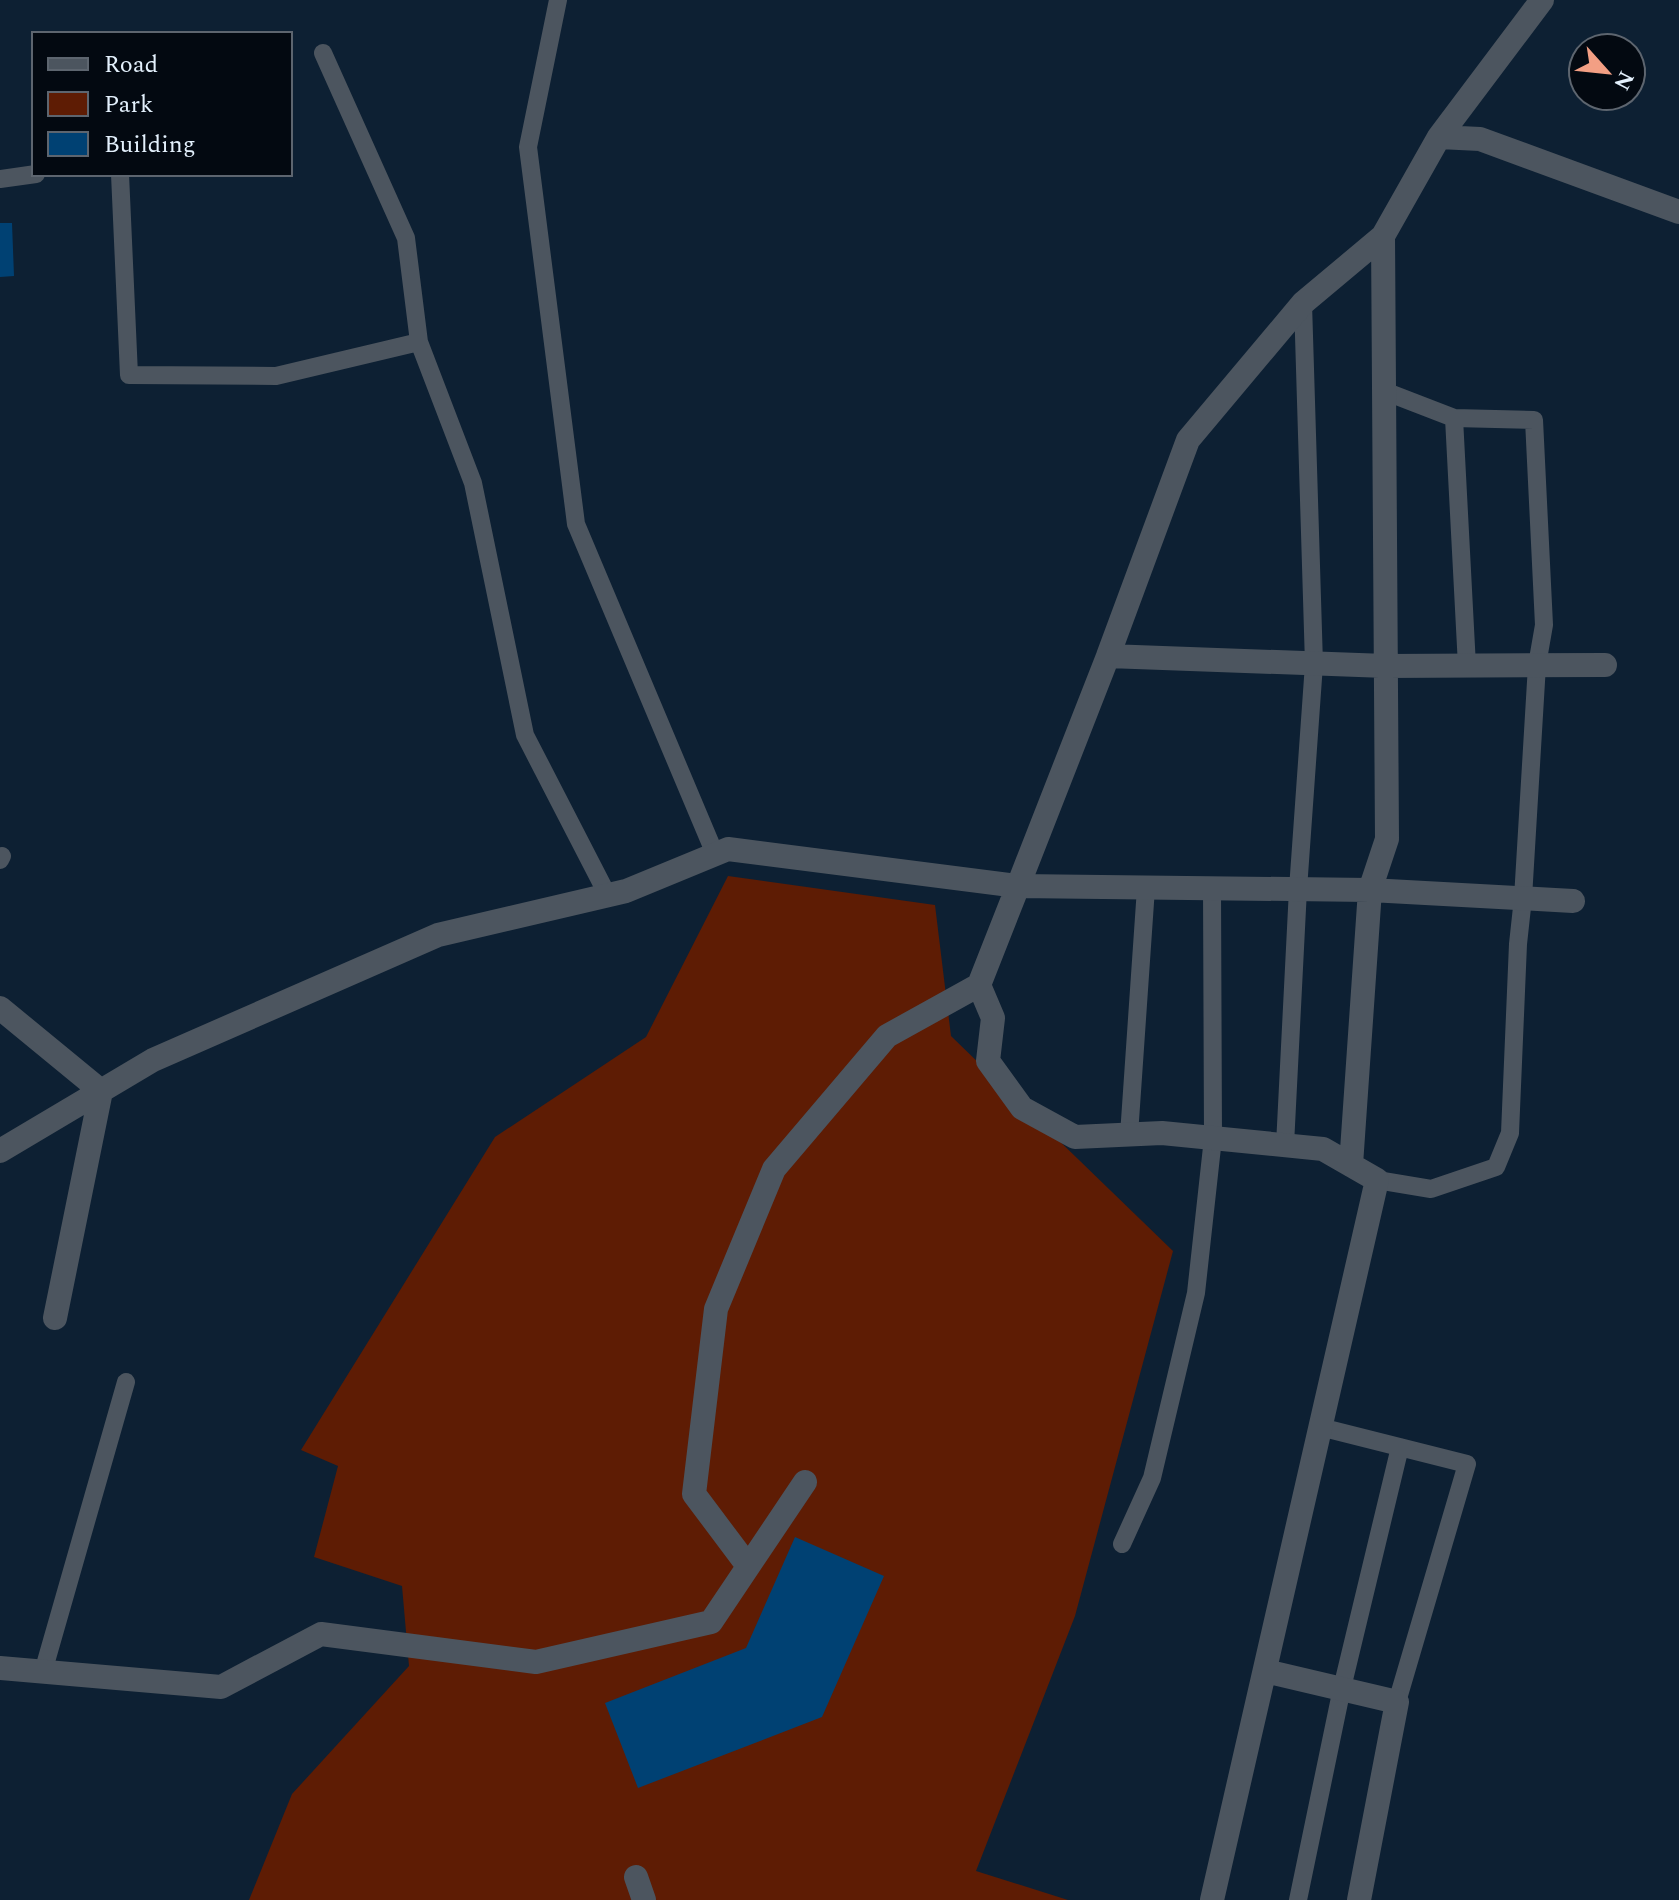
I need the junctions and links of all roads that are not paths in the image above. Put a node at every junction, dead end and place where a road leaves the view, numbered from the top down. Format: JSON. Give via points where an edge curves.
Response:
{"nodes":[{"id":1,"x":558,"y":0,"type":"edge"},
{"id":2,"x":1542,"y":0,"type":"edge"},
{"id":3,"x":323,"y":53,"type":"dead end"},
{"id":4,"x":1439,"y":137,"type":"junction"},
{"id":5,"x":32,"y":175,"type":"edge"},
{"id":6,"x":120,"y":176,"type":"edge"},
{"id":7,"x":0,"y":179,"type":"edge"},
{"id":8,"x":1679,"y":212,"type":"edge"},
{"id":9,"x":1383,"y":236,"type":"junction"},
{"id":10,"x":1303,"y":303,"type":"junction"},
{"id":11,"x":419,"y":342,"type":"junction"},
{"id":12,"x":1384,"y":391,"type":"junction"},
{"id":13,"x":1454,"y":418,"type":"junction"},
{"id":14,"x":1108,"y":656,"type":"junction"},
{"id":15,"x":1314,"y":664,"type":"junction"},
{"id":16,"x":1537,"y":665,"type":"junction"},
{"id":17,"x":1605,"y":665,"type":"dead end"},
{"id":18,"x":1386,"y":666,"type":"junction"},
{"id":19,"x":1467,"y":666,"type":"junction"},
{"id":20,"x":715,"y":854,"type":"junction"},
{"id":21,"x":1018,"y":886,"type":"junction"},
{"id":22,"x":1146,"y":888,"type":"junction"},
{"id":23,"x":1212,"y":888,"type":"junction"},
{"id":24,"x":1298,"y":889,"type":"junction"},
{"id":25,"x":1370,"y":890,"type":"junction"},
{"id":26,"x":608,"y":896,"type":"junction"},
{"id":27,"x":1523,"y":898,"type":"junction"},
{"id":28,"x":1573,"y":901,"type":"dead end"},
{"id":29,"x":979,"y":985,"type":"junction"},
{"id":30,"x":0,"y":1008,"type":"edge"},
{"id":31,"x":101,"y":1091,"type":"junction"},
{"id":32,"x":1129,"y":1135,"type":"junction"},
{"id":33,"x":1213,"y":1138,"type":"junction"},
{"id":34,"x":1285,"y":1145,"type":"junction"},
{"id":35,"x":0,"y":1151,"type":"edge"},
{"id":36,"x":1351,"y":1165,"type":"junction"},
{"id":37,"x":1377,"y":1180,"type":"junction"},
{"id":38,"x":55,"y":1318,"type":"dead end"},
{"id":39,"x":126,"y":1382,"type":"dead end"},
{"id":40,"x":1320,"y":1427,"type":"junction"},
{"id":41,"x":1400,"y":1447,"type":"junction"},
{"id":42,"x":805,"y":1482,"type":"dead end"},
{"id":43,"x":1122,"y":1544,"type":"dead end"},
{"id":44,"x":748,"y":1566,"type":"junction"},
{"id":45,"x":0,"y":1668,"type":"edge"},
{"id":46,"x":1265,"y":1671,"type":"junction"},
{"id":47,"x":43,"y":1672,"type":"junction"},
{"id":48,"x":1342,"y":1688,"type":"junction"},
{"id":49,"x":1397,"y":1702,"type":"junction"},
{"id":50,"x":636,"y":1877,"type":"dead end"},
{"id":51,"x":644,"y":1900,"type":"edge"},
{"id":52,"x":1212,"y":1900,"type":"edge"},
{"id":53,"x":1298,"y":1900,"type":"edge"},
{"id":54,"x":1359,"y":1900,"type":"edge"}],
"edges":[{"from":1,"to":20,"type":"lane","via":[[528,147],[576,524]]},
{"from":2,"to":4,"type":"street"},
{"from":3,"to":11,"type":"lane","via":[[406,238]]},
{"from":4,"to":8,"type":"street","via":[[1480,139]]},
{"from":4,"to":9,"type":"street"},
{"from":5,"to":7,"type":"lane"},
{"from":6,"to":11,"type":"lane","via":[[129,375],[276,376]]},
{"from":9,"to":10,"type":"street"},
{"from":9,"to":12,"type":"street"},
{"from":10,"to":14,"type":"street","via":[[1188,440]]},
{"from":10,"to":15,"type":"lane"},
{"from":11,"to":26,"type":"lane","via":[[473,483],[525,735]]},
{"from":12,"to":13,"type":"lane"},
{"from":12,"to":18,"type":"street"},
{"from":13,"to":16,"type":"lane","via":[[1534,420],[1544,625]]},
{"from":13,"to":19,"type":"lane"},
{"from":14,"to":15,"type":"street"},
{"from":14,"to":21,"type":"street"},
{"from":15,"to":18,"type":"street"},
{"from":15,"to":24,"type":"lane"},
{"from":16,"to":17,"type":"street"},
{"from":16,"to":19,"type":"street"},
{"from":16,"to":27,"type":"lane"},
{"from":18,"to":19,"type":"street"},
{"from":18,"to":25,"type":"street","via":[[1387,839]]},
{"from":20,"to":21,"type":"street","via":[[728,849]]},
{"from":20,"to":26,"type":"street"},
{"from":21,"to":22,"type":"street"},
{"from":21,"to":29,"type":"street"},
{"from":22,"to":23,"type":"street"},
{"from":22,"to":32,"type":"lane"},
{"from":23,"to":24,"type":"street"},
{"from":23,"to":33,"type":"lane"},
{"from":24,"to":25,"type":"street"},
{"from":24,"to":34,"type":"lane"},
{"from":25,"to":27,"type":"street"},
{"from":25,"to":36,"type":"street"},
{"from":26,"to":31,"type":"street","via":[[438,935],[153,1060]]},
{"from":27,"to":28,"type":"street"},
{"from":27,"to":37,"type":"lane","via":[[1510,1133],[1496,1167],[1431,1189]]},
{"from":29,"to":32,"type":"street","via":[[993,1018],[988,1061],[1022,1108],[1075,1137]]},
{"from":29,"to":44,"type":"street","via":[[887,1036],[774,1169],[716,1309],[694,1494]]},
{"from":30,"to":31,"type":"street"},
{"from":31,"to":35,"type":"street"},
{"from":31,"to":38,"type":"street"},
{"from":32,"to":33,"type":"street"},
{"from":33,"to":34,"type":"street"},
{"from":33,"to":43,"type":"lane","via":[[1196,1293],[1152,1478]]},
{"from":34,"to":36,"type":"street","via":[[1323,1149]]},
{"from":36,"to":37,"type":"street"},
{"from":37,"to":40,"type":"street"},
{"from":39,"to":47,"type":"lane"},
{"from":40,"to":41,"type":"lane"},
{"from":40,"to":46,"type":"street"},
{"from":41,"to":48,"type":"lane"},
{"from":41,"to":49,"type":"lane","via":[[1467,1464]]},
{"from":42,"to":44,"type":"street"},
{"from":44,"to":47,"type":"street","via":[[711,1622],[536,1662],[321,1634],[221,1687]]},
{"from":45,"to":47,"type":"street"},
{"from":46,"to":48,"type":"street"},
{"from":46,"to":52,"type":"street"},
{"from":48,"to":49,"type":"street"},
{"from":48,"to":53,"type":"lane"},
{"from":49,"to":54,"type":"street"},
{"from":50,"to":51,"type":"street"}]}
